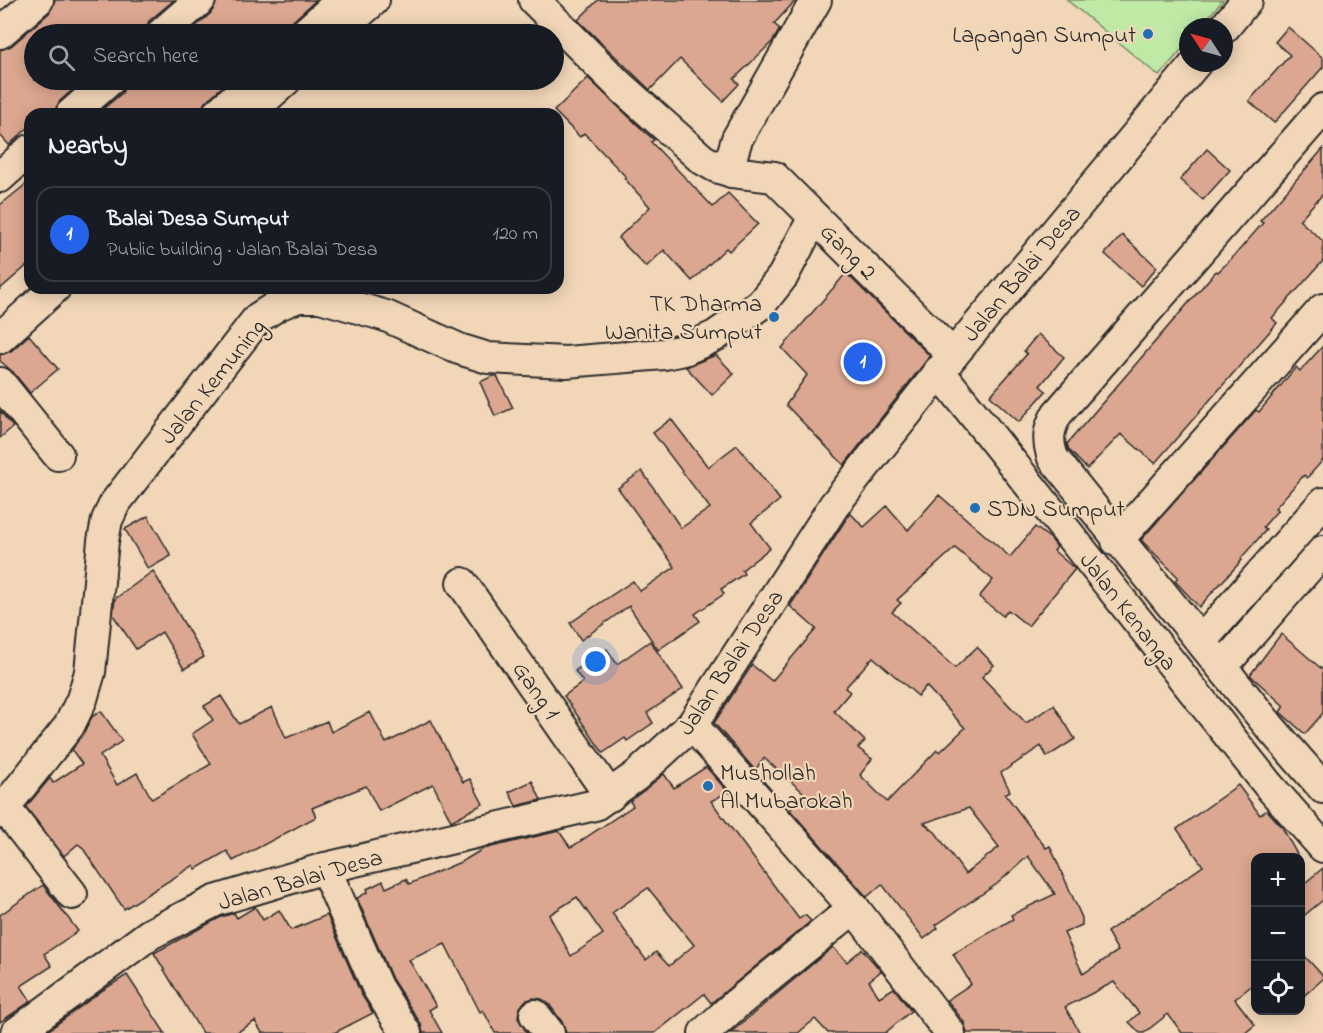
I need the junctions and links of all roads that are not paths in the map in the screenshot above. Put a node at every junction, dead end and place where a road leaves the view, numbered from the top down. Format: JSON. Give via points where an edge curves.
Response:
{"nodes":[{"id":1,"x":38,"y":0,"type":"edge"},
{"id":2,"x":200,"y":0,"type":"edge"},
{"id":3,"x":342,"y":0,"type":"edge"},
{"id":4,"x":374,"y":0,"type":"edge"},
{"id":5,"x":534,"y":0,"type":"edge"},
{"id":6,"x":816,"y":0,"type":"edge"},
{"id":7,"x":1247,"y":0,"type":"edge"},
{"id":8,"x":1232,"y":18,"type":"edge"},
{"id":9,"x":172,"y":24,"type":"edge"},
{"id":10,"x":315,"y":24,"type":"edge"},
{"id":11,"x":347,"y":24,"type":"edge"},
{"id":12,"x":559,"y":24,"type":"edge"},
{"id":13,"x":564,"y":29,"type":"edge"},
{"id":14,"x":0,"y":33,"type":"edge"},
{"id":15,"x":1188,"y":72,"type":"edge"},
{"id":16,"x":99,"y":90,"type":"edge"},
{"id":17,"x":244,"y":90,"type":"edge"},
{"id":18,"x":275,"y":90,"type":"edge"},
{"id":19,"x":78,"y":108,"type":"edge"},
{"id":20,"x":224,"y":108,"type":"edge"},
{"id":21,"x":255,"y":108,"type":"edge"},
{"id":22,"x":1323,"y":109,"type":"edge"},
{"id":23,"x":24,"y":155,"type":"edge"},
{"id":24,"x":732,"y":172,"type":"junction"},
{"id":25,"x":0,"y":177,"type":"edge"},
{"id":26,"x":814,"y":217,"type":"junction"},
{"id":27,"x":24,"y":291,"type":"edge"},
{"id":28,"x":44,"y":294,"type":"edge"},
{"id":29,"x":1323,"y":309,"type":"edge"},
{"id":30,"x":0,"y":317,"type":"edge"},
{"id":31,"x":946,"y":363,"type":"junction"},
{"id":32,"x":0,"y":383,"type":"edge"},
{"id":33,"x":58,"y":455,"type":"dead end"},
{"id":34,"x":1323,"y":503,"type":"edge"},
{"id":35,"x":1117,"y":541,"type":"junction"},
{"id":36,"x":1323,"y":552,"type":"edge"},
{"id":37,"x":462,"y":583,"type":"dead end"},
{"id":38,"x":1202,"y":640,"type":"junction"},
{"id":39,"x":1222,"y":667,"type":"junction"},
{"id":40,"x":692,"y":725,"type":"junction"},
{"id":41,"x":1317,"y":767,"type":"edge"},
{"id":42,"x":610,"y":796,"type":"junction"},
{"id":43,"x":3,"y":810,"type":"edge"},
{"id":44,"x":1323,"y":847,"type":"edge"},
{"id":45,"x":325,"y":868,"type":"junction"},
{"id":46,"x":72,"y":894,"type":"dead end"},
{"id":47,"x":854,"y":908,"type":"junction"},
{"id":48,"x":935,"y":1027,"type":"edge"},
{"id":49,"x":16,"y":1033,"type":"edge"},
{"id":50,"x":406,"y":1033,"type":"edge"},
{"id":51,"x":704,"y":1033,"type":"edge"}],
"edges":[{"from":1,"to":14,"type":"street"},
{"from":2,"to":9,"type":"street"},
{"from":3,"to":10,"type":"street"},
{"from":4,"to":11,"type":"street"},
{"from":5,"to":12,"type":"street","name":"Gang 2"},
{"from":6,"to":24,"type":"street","via":[[738,139],[731,159]]},
{"from":7,"to":8,"type":"street"},
{"from":13,"to":24,"type":"street","name":"Gang 2","via":[[677,139],[716,167]]},
{"from":15,"to":31,"type":"street","name":"Jalan Balai Desa"},
{"from":16,"to":19,"type":"street"},
{"from":17,"to":20,"type":"street"},
{"from":18,"to":21,"type":"street"},
{"from":22,"to":35,"type":"street","via":[[1057,414],[1049,428],[1053,458]]},
{"from":23,"to":25,"type":"street"},
{"from":24,"to":26,"type":"street","name":"Gang 2","via":[[774,177]]},
{"from":26,"to":31,"type":"street","name":"Gang 2"},
{"from":26,"to":43,"type":"street","name":"Jalan Kemuning","via":[[783,276],[761,304],[714,336],[684,350],[664,354],[566,362],[488,358],[459,350],[386,316],[320,297],[298,297],[258,318],[116,502],[103,541],[90,672],[82,699],[69,726]]},
{"from":27,"to":30,"type":"street"},
{"from":28,"to":30,"type":"street"},
{"from":29,"to":35,"type":"street"},
{"from":31,"to":40,"type":"street","name":"Jalan Balai Desa","via":[[835,504]]},
{"from":31,"to":44,"type":"street","name":"Jalan Kenanga","via":[[1269,786]]},
{"from":32,"to":33,"type":"street"},
{"from":34,"to":38,"type":"street"},
{"from":35,"to":38,"type":"street"},
{"from":36,"to":39,"type":"street"},
{"from":37,"to":42,"type":"street","name":"Gang 1"},
{"from":38,"to":39,"type":"street"},
{"from":39,"to":41,"type":"street"},
{"from":40,"to":42,"type":"street","name":"Jalan Balai Desa"},
{"from":40,"to":47,"type":"street"},
{"from":42,"to":45,"type":"street","name":"Jalan Balai Desa","via":[[595,805],[556,816]]},
{"from":43,"to":46,"type":"street"},
{"from":45,"to":49,"type":"street","name":"Jalan Balai Desa","via":[[215,901],[158,930]]},
{"from":45,"to":50,"type":"street","via":[[377,987]]},
{"from":47,"to":48,"type":"street"},
{"from":47,"to":51,"type":"street"}]}
